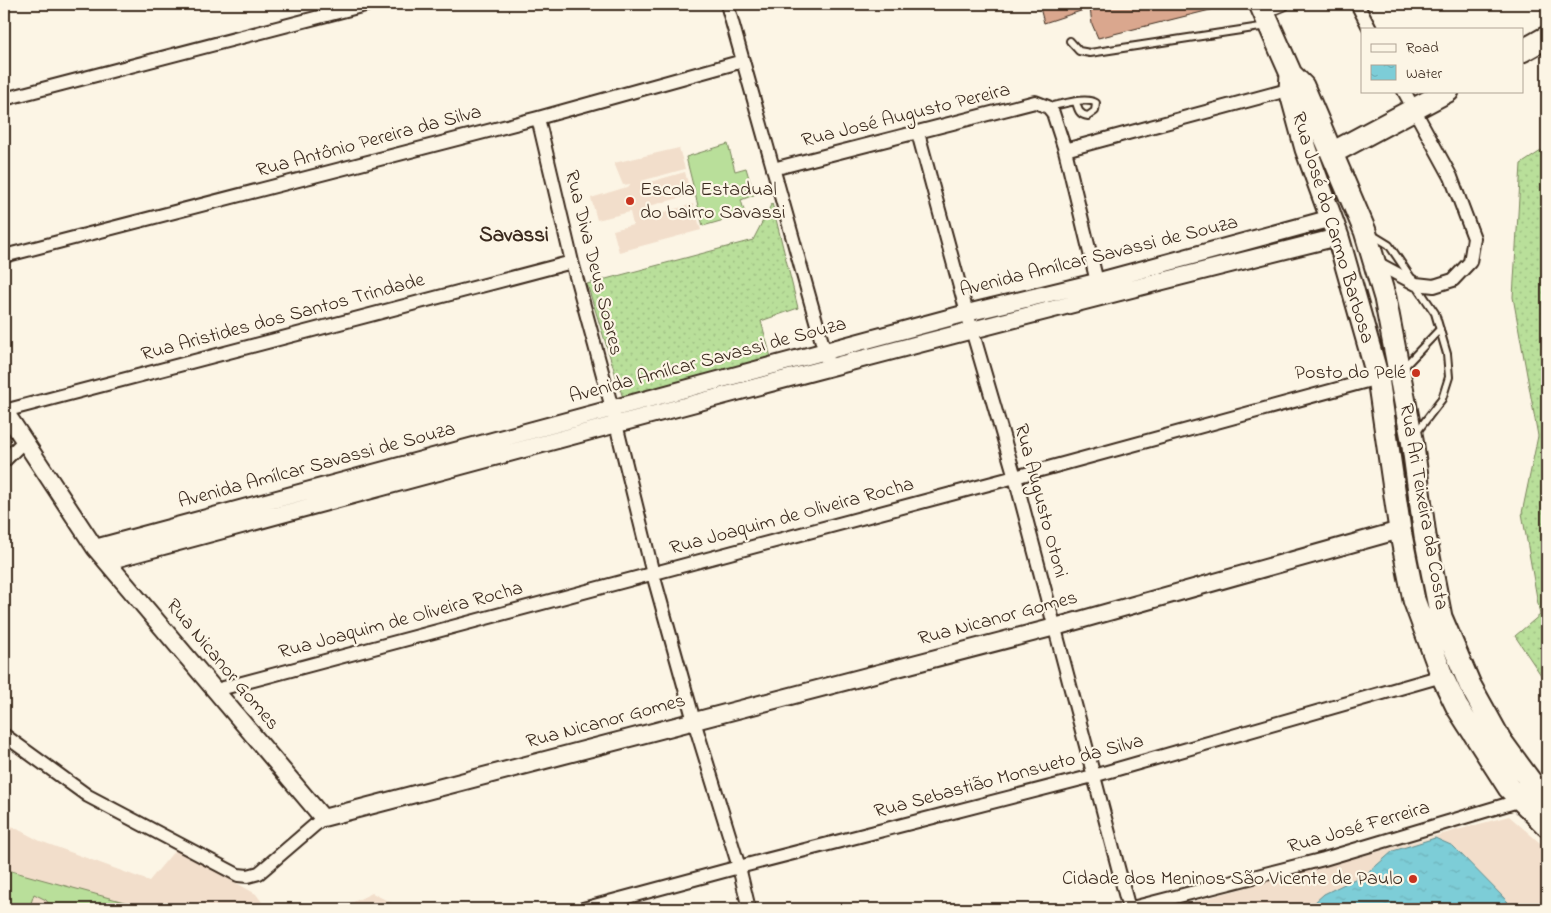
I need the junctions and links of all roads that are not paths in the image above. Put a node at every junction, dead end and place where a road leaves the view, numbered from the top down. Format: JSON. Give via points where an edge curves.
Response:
{"nodes":[{"id":1,"x":369,"y":4,"type":"edge"},
{"id":2,"x":727,"y":4,"type":"edge"},
{"id":3,"x":1357,"y":4,"type":"edge"},
{"id":4,"x":339,"y":8,"type":"edge"},
{"id":5,"x":1269,"y":11,"type":"edge"},
{"id":6,"x":1369,"y":28,"type":"edge"},
{"id":7,"x":1547,"y":37,"type":"edge"},
{"id":8,"x":1070,"y":41,"type":"dead end"},
{"id":9,"x":1524,"y":50,"type":"edge"},
{"id":10,"x":743,"y":61,"type":"junction"},
{"id":11,"x":1294,"y":83,"type":"junction"},
{"id":12,"x":1444,"y":92,"type":"edge"},
{"id":13,"x":4,"y":99,"type":"edge"},
{"id":14,"x":1409,"y":100,"type":"edge"},
{"id":15,"x":1076,"y":102,"type":"dead end"},
{"id":16,"x":1048,"y":107,"type":"junction"},
{"id":17,"x":538,"y":118,"type":"junction"},
{"id":18,"x":918,"y":133,"type":"junction"},
{"id":19,"x":1065,"y":150,"type":"junction"},
{"id":20,"x":1332,"y":153,"type":"junction"},
{"id":21,"x":773,"y":169,"type":"junction"},
{"id":22,"x":1335,"y":228,"type":"junction"},
{"id":23,"x":1365,"y":231,"type":"junction"},
{"id":24,"x":4,"y":256,"type":"edge"},
{"id":25,"x":572,"y":262,"type":"junction"},
{"id":26,"x":1375,"y":262,"type":"junction"},
{"id":27,"x":1416,"y":284,"type":"junction"},
{"id":28,"x":1098,"y":289,"type":"junction"},
{"id":29,"x":967,"y":313,"type":"junction"},
{"id":30,"x":1440,"y":329,"type":"junction"},
{"id":31,"x":973,"y":331,"type":"junction"},
{"id":32,"x":827,"y":360,"type":"junction"},
{"id":33,"x":1400,"y":372,"type":"junction"},
{"id":34,"x":1378,"y":378,"type":"junction"},
{"id":35,"x":612,"y":408,"type":"junction"},
{"id":36,"x":4,"y":411,"type":"edge"},
{"id":37,"x":615,"y":424,"type":"junction"},
{"id":38,"x":1412,"y":439,"type":"junction"},
{"id":39,"x":24,"y":441,"type":"junction"},
{"id":40,"x":4,"y":461,"type":"edge"},
{"id":41,"x":1015,"y":477,"type":"junction"},
{"id":42,"x":1400,"y":530,"type":"junction"},
{"id":43,"x":95,"y":548,"type":"junction"},
{"id":44,"x":108,"y":561,"type":"junction"},
{"id":45,"x":653,"y":574,"type":"junction"},
{"id":46,"x":1056,"y":627,"type":"junction"},
{"id":47,"x":1442,"y":676,"type":"junction"},
{"id":48,"x":216,"y":690,"type":"junction"},
{"id":49,"x":694,"y":722,"type":"junction"},
{"id":50,"x":4,"y":735,"type":"edge"},
{"id":51,"x":1093,"y":776,"type":"junction"},
{"id":52,"x":1544,"y":796,"type":"edge"},
{"id":53,"x":1520,"y":801,"type":"junction"},
{"id":54,"x":323,"y":818,"type":"junction"},
{"id":55,"x":1547,"y":826,"type":"edge"},
{"id":56,"x":739,"y":867,"type":"junction"},
{"id":57,"x":1547,"y":905,"type":"edge"},
{"id":58,"x":583,"y":909,"type":"edge"},
{"id":59,"x":750,"y":909,"type":"edge"},
{"id":60,"x":1128,"y":909,"type":"edge"},
{"id":61,"x":1538,"y":909,"type":"edge"}],
"edges":[{"from":1,"to":4,"type":"street"},
{"from":2,"to":10,"type":"street"},
{"from":3,"to":6,"type":"street"},
{"from":4,"to":13,"type":"street"},
{"from":5,"to":8,"type":"lane","via":[[1090,53],[1079,51]]},
{"from":5,"to":11,"type":"highway","name":"Rua Ari Teixeira da Costa"},
{"from":7,"to":9,"type":"highway"},
{"from":10,"to":17,"type":"street","name":"Rua Antônio Pereira da Silva"},
{"from":10,"to":21,"type":"street"},
{"from":11,"to":19,"type":"street"},
{"from":11,"to":20,"type":"highway","name":"Rua Ari Teixeira da Costa"},
{"from":11,"to":22,"type":"highway","name":"Rua José do Carmo Barbosa","via":[[1306,149]]},
{"from":12,"to":14,"type":"highway"},
{"from":14,"to":20,"type":"highway"},
{"from":14,"to":27,"type":"street","via":[[1452,176],[1474,238],[1470,262],[1454,280],[1434,286]]},
{"from":15,"to":16,"type":"lane"},
{"from":16,"to":18,"type":"street","name":"Rua José Augusto Pereira","via":[[1035,102]]},
{"from":16,"to":19,"type":"street"},
{"from":17,"to":24,"type":"street","name":"Rua Antônio Pereira da Silva"},
{"from":17,"to":25,"type":"street","name":"Rua Diva Deus Soares"},
{"from":18,"to":21,"type":"street","name":"Rua José Augusto Pereira"},
{"from":18,"to":29,"type":"street","name":"Rua Augusto Otoni"},
{"from":19,"to":28,"type":"street"},
{"from":20,"to":23,"type":"highway","name":"Rua Ari Teixeira da Costa"},
{"from":21,"to":32,"type":"street"},
{"from":22,"to":28,"type":"street","name":"Avenida Amílcar Savassi de Souza"},
{"from":22,"to":34,"type":"highway","name":"Rua José do Carmo Barbosa"},
{"from":23,"to":26,"type":"highway","name":"Rua Ari Teixeira da Costa"},
{"from":23,"to":27,"type":"lane","via":[[1389,245]]},
{"from":25,"to":35,"type":"street","name":"Rua Diva Deus Soares"},
{"from":25,"to":36,"type":"street","name":"Rua Aristides dos Santos Trindade"},
{"from":26,"to":27,"type":"street"},
{"from":26,"to":33,"type":"highway","name":"Rua Ari Teixeira da Costa"},
{"from":27,"to":30,"type":"lane","via":[[1435,313]]},
{"from":28,"to":29,"type":"street","name":"Avenida Amílcar Savassi de Souza"},
{"from":28,"to":31,"type":"street","name":"Avenida Amílcar Savassi de Souza"},
{"from":29,"to":31,"type":"street","name":"Rua Augusto Otoni"},
{"from":29,"to":32,"type":"street","name":"Avenida Amílcar Savassi de Souza"},
{"from":30,"to":33,"type":"lane"},
{"from":30,"to":38,"type":"lane","via":[[1449,377],[1442,398]]},
{"from":31,"to":32,"type":"street","name":"Avenida Amílcar Savassi de Souza"},
{"from":31,"to":41,"type":"street","name":"Rua Augusto Otoni"},
{"from":32,"to":35,"type":"street","name":"Avenida Amílcar Savassi de Souza"},
{"from":32,"to":37,"type":"street","name":"Avenida Amílcar Savassi de Souza"},
{"from":33,"to":38,"type":"highway","name":"Rua Ari Teixeira da Costa"},
{"from":34,"to":41,"type":"street","name":"Rua Joaquim de Oliveira Rocha"},
{"from":34,"to":42,"type":"highway","name":"Rua José do Carmo Barbosa"},
{"from":35,"to":37,"type":"street","name":"Rua Diva Deus Soares"},
{"from":35,"to":43,"type":"street","name":"Avenida Amílcar Savassi de Souza"},
{"from":36,"to":39,"type":"street","name":"Rua Nicanor Gomes"},
{"from":37,"to":44,"type":"street","name":"Avenida Amílcar Savassi de Souza"},
{"from":37,"to":45,"type":"street","name":"Rua Diva Deus Soares"},
{"from":38,"to":52,"type":"highway","name":"Rua Ari Teixeira da Costa","via":[[1424,536],[1441,617],[1470,684],[1497,733]]},
{"from":39,"to":40,"type":"street"},
{"from":39,"to":43,"type":"street","name":"Rua Nicanor Gomes"},
{"from":41,"to":45,"type":"street","name":"Rua Joaquim de Oliveira Rocha"},
{"from":41,"to":46,"type":"street","name":"Rua Augusto Otoni"},
{"from":42,"to":46,"type":"street","name":"Rua Nicanor Gomes"},
{"from":42,"to":47,"type":"highway","name":"Rua José do Carmo Barbosa","via":[[1414,600]]},
{"from":43,"to":44,"type":"street","name":"Rua Nicanor Gomes"},
{"from":44,"to":48,"type":"street","name":"Rua Nicanor Gomes"},
{"from":45,"to":48,"type":"street","name":"Rua Joaquim de Oliveira Rocha"},
{"from":45,"to":49,"type":"street","name":"Rua Diva Deus Soares"},
{"from":46,"to":49,"type":"street","name":"Rua Nicanor Gomes"},
{"from":46,"to":51,"type":"street","name":"Rua Augusto Otoni"},
{"from":47,"to":51,"type":"street","name":"Rua Sebastião Monsueto da Silva"},
{"from":47,"to":53,"type":"highway","name":"Rua José do Carmo Barbosa","via":[[1457,707]]},
{"from":48,"to":54,"type":"street","name":"Rua Nicanor Gomes"},
{"from":49,"to":54,"type":"street","name":"Rua Nicanor Gomes"},
{"from":49,"to":56,"type":"street","name":"Rua Diva Deus Soares"},
{"from":50,"to":54,"type":"street","via":[[88,796],[238,875],[259,873]]},
{"from":51,"to":56,"type":"street","name":"Rua Sebastião Monsueto da Silva"},
{"from":51,"to":60,"type":"street","name":"Rua Augusto Otoni"},
{"from":52,"to":53,"type":"street","name":"Rua José Ferreira"},
{"from":53,"to":55,"type":"highway","name":"Rua José do Carmo Barbosa"},
{"from":53,"to":60,"type":"street","name":"Rua José Ferreira","via":[[1324,859]]},
{"from":56,"to":58,"type":"street","name":"Rua Sebastião Monsueto da Silva"},
{"from":56,"to":59,"type":"street","name":"Rua Diva Deus Soares"},
{"from":57,"to":61,"type":"lane"}]}
